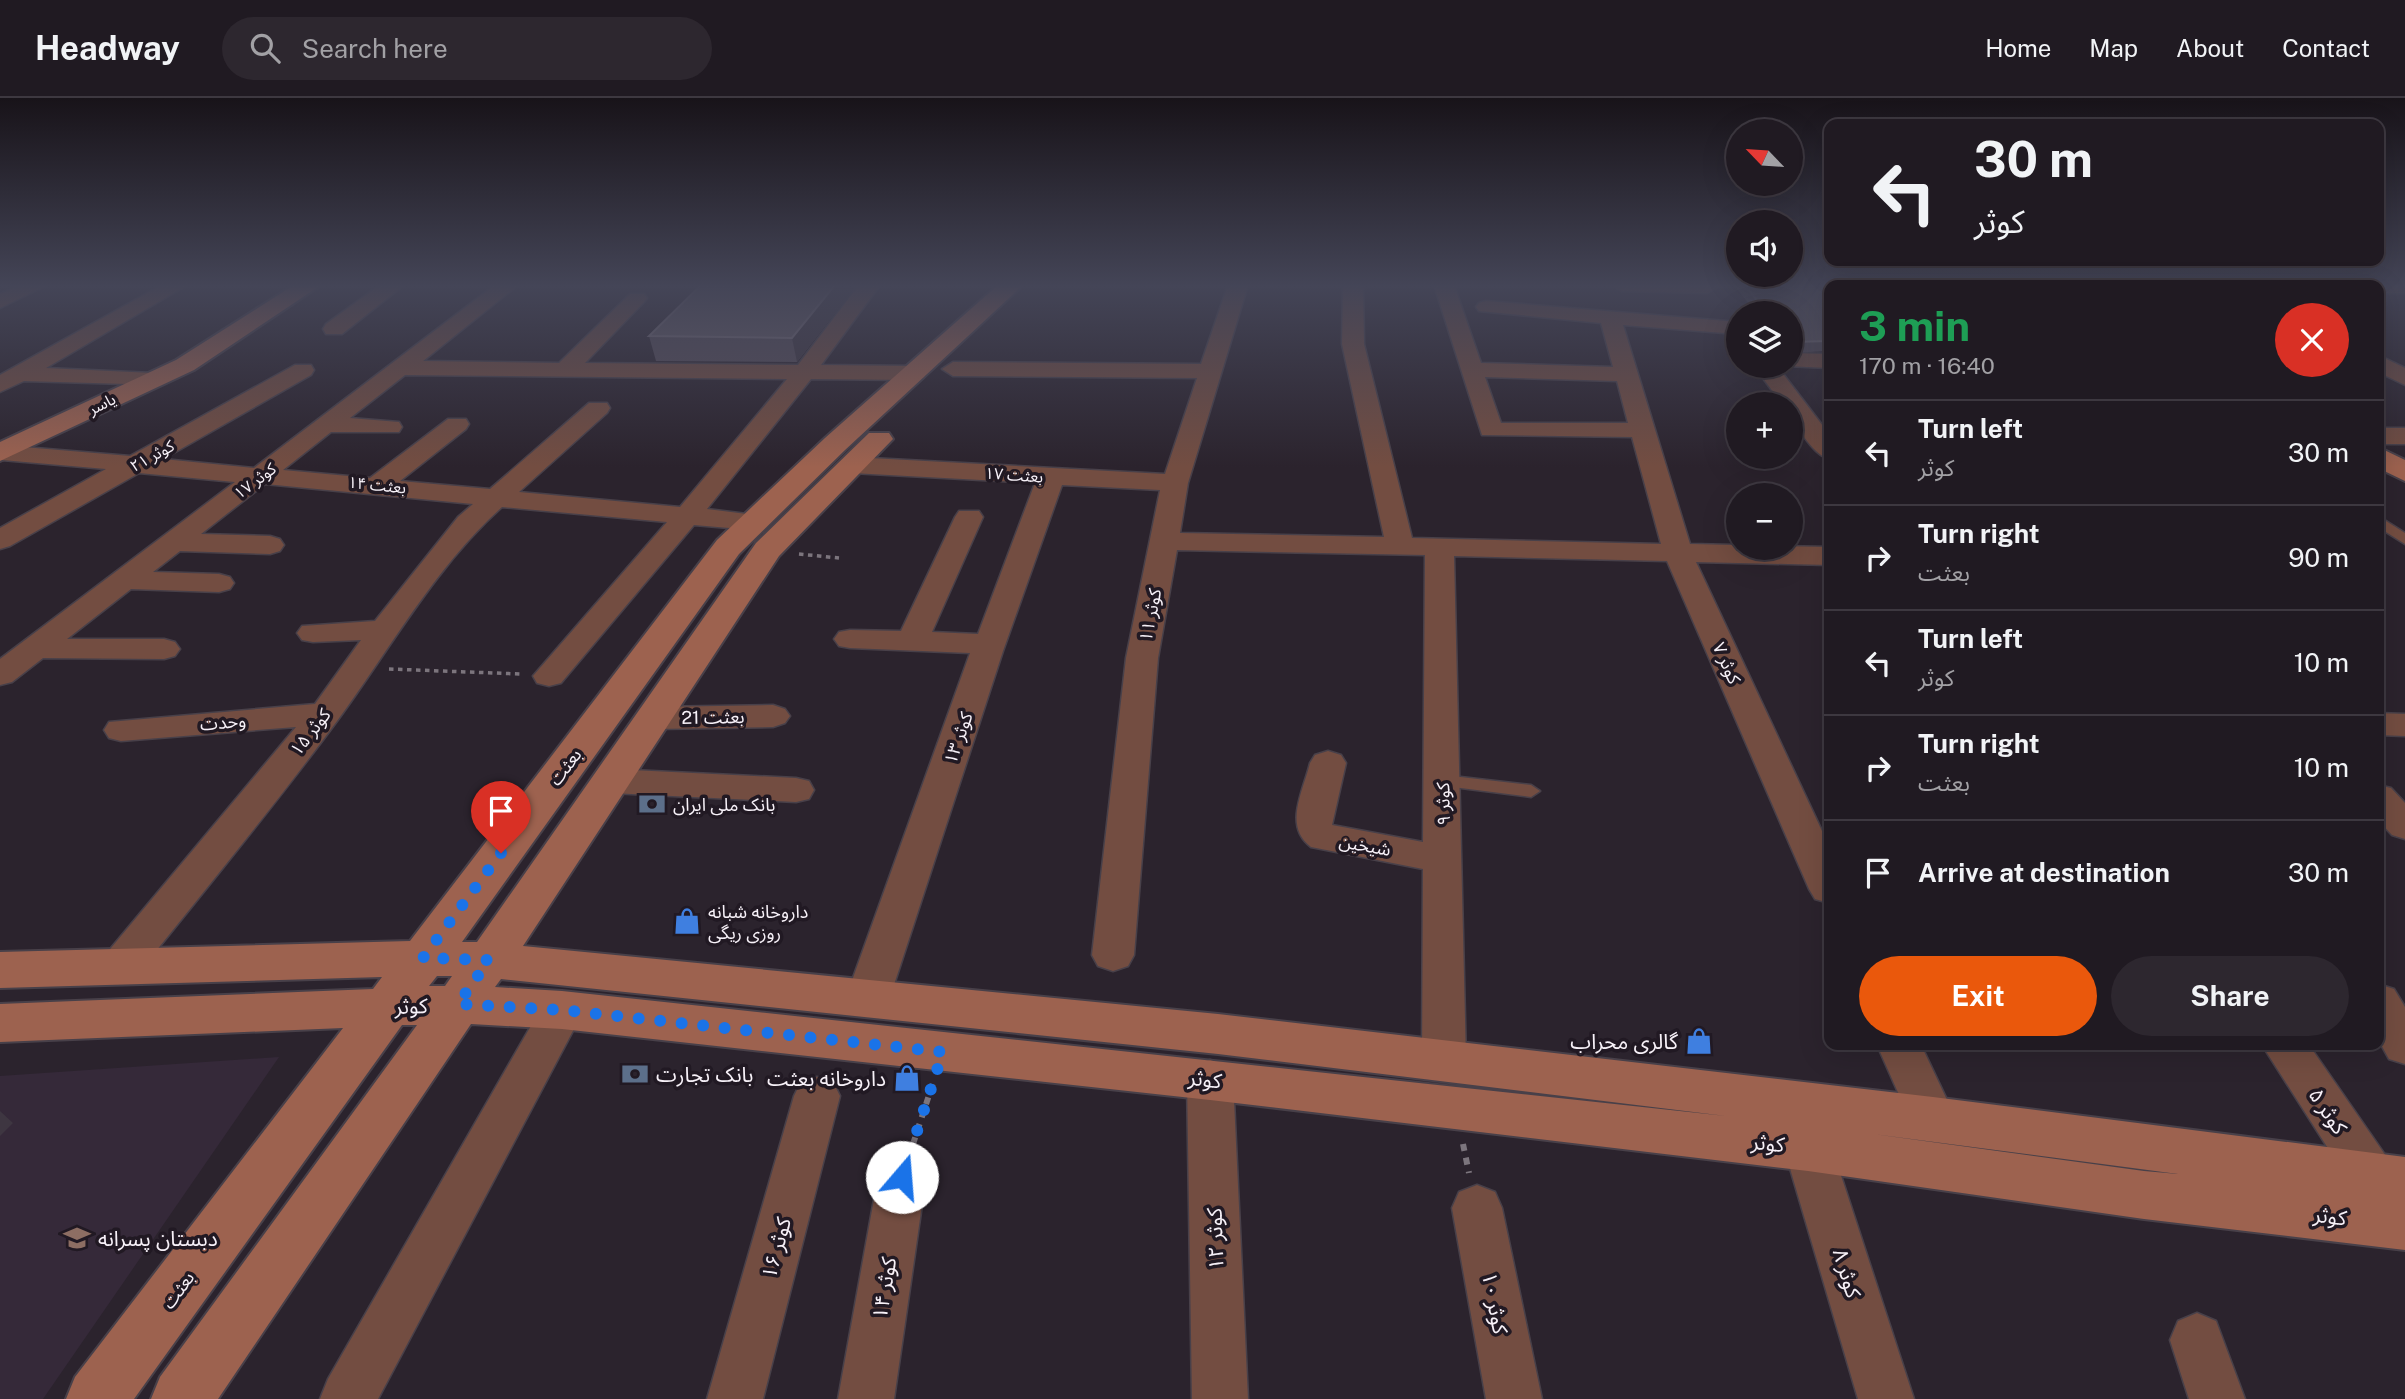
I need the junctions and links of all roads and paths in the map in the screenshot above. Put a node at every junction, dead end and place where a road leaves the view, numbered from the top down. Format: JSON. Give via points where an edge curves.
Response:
{"nodes":[{"id":1,"x":69,"y":346,"type":"edge"},
{"id":2,"x":215,"y":346,"type":"edge"},
{"id":3,"x":431,"y":346,"type":"edge"},
{"id":4,"x":589,"y":346,"type":"edge"},
{"id":5,"x":826,"y":346,"type":"edge"},
{"id":6,"x":955,"y":346,"type":"edge"},
{"id":7,"x":967,"y":346,"type":"edge"},
{"id":8,"x":1219,"y":346,"type":"edge"},
{"id":9,"x":1353,"y":346,"type":"edge"},
{"id":10,"x":1464,"y":346,"type":"edge"},
{"id":11,"x":1619,"y":346,"type":"edge"},
{"id":12,"x":648,"y":352,"type":"edge"},
{"id":13,"x":2384,"y":354,"type":"edge"},
{"id":14,"x":1803,"y":360,"type":"edge"},
{"id":15,"x":1824,"y":361,"type":"edge"},
{"id":16,"x":403,"y":368,"type":"junction"},
{"id":17,"x":303,"y":370,"type":"dead end"},
{"id":18,"x":565,"y":370,"type":"junction"},
{"id":19,"x":1472,"y":370,"type":"junction"},
{"id":20,"x":1211,"y":371,"type":"junction"},
{"id":21,"x":628,"y":372,"type":"junction"},
{"id":22,"x":806,"y":373,"type":"junction"},
{"id":23,"x":1627,"y":374,"type":"junction"},
{"id":24,"x":2405,"y":377,"type":"edge"},
{"id":25,"x":1775,"y":378,"type":"edge"},
{"id":26,"x":10,"y":379,"type":"edge"},
{"id":27,"x":153,"y":380,"type":"junction"},
{"id":28,"x":916,"y":387,"type":"junction"},
{"id":29,"x":598,"y":408,"type":"dead end"},
{"id":30,"x":457,"y":424,"type":"dead end"},
{"id":31,"x":329,"y":425,"type":"junction"},
{"id":32,"x":390,"y":427,"type":"dead end"},
{"id":33,"x":1644,"y":430,"type":"junction"},
{"id":34,"x":2405,"y":436,"type":"edge"},
{"id":35,"x":2384,"y":437,"type":"edge"},
{"id":36,"x":1824,"y":440,"type":"edge"},
{"id":37,"x":2384,"y":441,"type":"edge"},
{"id":38,"x":1024,"y":449,"type":"dead end"},
{"id":39,"x":1,"y":453,"type":"edge"},
{"id":40,"x":2405,"y":456,"type":"edge"},
{"id":41,"x":2384,"y":459,"type":"edge"},
{"id":42,"x":137,"y":465,"type":"junction"},
{"id":43,"x":852,"y":465,"type":"junction"},
{"id":44,"x":2405,"y":472,"type":"edge"},
{"id":45,"x":264,"y":474,"type":"junction"},
{"id":46,"x":1006,"y":474,"type":"junction"},
{"id":47,"x":1051,"y":477,"type":"junction"},
{"id":48,"x":1175,"y":483,"type":"junction"},
{"id":49,"x":378,"y":485,"type":"junction"},
{"id":50,"x":498,"y":499,"type":"junction"},
{"id":51,"x":689,"y":516,"type":"junction"},
{"id":52,"x":969,"y":517,"type":"dead end"},
{"id":53,"x":753,"y":522,"type":"junction"},
{"id":54,"x":2384,"y":524,"type":"edge"},
{"id":55,"x":0,"y":540,"type":"edge"},
{"id":56,"x":2405,"y":540,"type":"edge"},
{"id":57,"x":1164,"y":541,"type":"junction"},
{"id":58,"x":173,"y":542,"type":"junction"},
{"id":59,"x":270,"y":545,"type":"dead end"},
{"id":60,"x":1400,"y":547,"type":"junction"},
{"id":61,"x":1439,"y":547,"type":"junction"},
{"id":62,"x":1678,"y":553,"type":"junction"},
{"id":63,"x":1824,"y":556,"type":"edge"},
{"id":64,"x":124,"y":580,"type":"junction"},
{"id":65,"x":219,"y":583,"type":"dead end"},
{"id":66,"x":384,"y":630,"type":"junction"},
{"id":67,"x":313,"y":633,"type":"dead end"},
{"id":68,"x":850,"y":639,"type":"dead end"},
{"id":69,"x":912,"y":642,"type":"junction"},
{"id":70,"x":990,"y":644,"type":"junction"},
{"id":71,"x":35,"y":648,"type":"junction"},
{"id":72,"x":164,"y":649,"type":"dead end"},
{"id":73,"x":358,"y":667,"type":"junction"},
{"id":74,"x":0,"y":675,"type":"edge"},
{"id":75,"x":549,"y":676,"type":"joint"},
{"id":76,"x":325,"y":714,"type":"junction"},
{"id":77,"x":773,"y":716,"type":"dead end"},
{"id":78,"x":654,"y":718,"type":"junction"},
{"id":79,"x":2384,"y":724,"type":"edge"},
{"id":80,"x":2405,"y":726,"type":"edge"},
{"id":81,"x":121,"y":730,"type":"dead end"},
{"id":82,"x":1328,"y":763,"type":"dead end"},
{"id":83,"x":1443,"y":780,"type":"junction"},
{"id":84,"x":611,"y":781,"type":"junction"},
{"id":85,"x":796,"y":790,"type":"dead end"},
{"id":86,"x":1531,"y":790,"type":"dead end"},
{"id":87,"x":2384,"y":803,"type":"edge"},
{"id":88,"x":2405,"y":826,"type":"edge"},
{"id":89,"x":2384,"y":832,"type":"edge"},
{"id":90,"x":2405,"y":834,"type":"edge"},
{"id":91,"x":1444,"y":859,"type":"junction"},
{"id":92,"x":1824,"y":878,"type":"edge"},
{"id":93,"x":1113,"y":955,"type":"dead end"},
{"id":94,"x":423,"y":958,"type":"junction"},
{"id":95,"x":489,"y":960,"type":"junction"},
{"id":96,"x":121,"y":965,"type":"junction"},
{"id":97,"x":0,"y":970,"type":"edge"},
{"id":98,"x":867,"y":1000,"type":"junction"},
{"id":99,"x":2384,"y":1002,"type":"edge"},
{"id":100,"x":458,"y":1004,"type":"junction"},
{"id":101,"x":387,"y":1006,"type":"junction"},
{"id":102,"x":2405,"y":1006,"type":"edge"},
{"id":103,"x":562,"y":1010,"type":"junction"},
{"id":104,"x":2384,"y":1011,"type":"edge"},
{"id":105,"x":0,"y":1023,"type":"edge"},
{"id":106,"x":2405,"y":1046,"type":"edge"},
{"id":107,"x":1901,"y":1050,"type":"edge"},
{"id":108,"x":2288,"y":1050,"type":"edge"},
{"id":109,"x":943,"y":1052,"type":"junction"},
{"id":110,"x":1444,"y":1061,"type":"junction"},
{"id":111,"x":1210,"y":1079,"type":"junction"},
{"id":112,"x":817,"y":1096,"type":"dead end"},
{"id":113,"x":1455,"y":1108,"type":"junction"},
{"id":114,"x":1933,"y":1119,"type":"junction"},
{"id":115,"x":1808,"y":1148,"type":"junction"},
{"id":116,"x":902,"y":1177,"type":"joint"},
{"id":117,"x":2389,"y":1179,"type":"edge"},
{"id":118,"x":1476,"y":1208,"type":"joint"},
{"id":119,"x":2405,"y":1225,"type":"edge"},
{"id":120,"x":2197,"y":1340,"type":"dead end"},
{"id":121,"x":97,"y":1399,"type":"edge"},
{"id":122,"x":182,"y":1399,"type":"edge"},
{"id":123,"x":348,"y":1399,"type":"edge"},
{"id":124,"x":734,"y":1399,"type":"edge"},
{"id":125,"x":866,"y":1399,"type":"edge"},
{"id":126,"x":1220,"y":1399,"type":"edge"},
{"id":127,"x":1514,"y":1399,"type":"edge"},
{"id":128,"x":1886,"y":1399,"type":"edge"},
{"id":129,"x":2217,"y":1399,"type":"edge"}],
"edges":[{"from":1,"to":26,"type":"street"},
{"from":2,"to":27,"type":"main road","name":"یاسر"},
{"from":3,"to":16,"type":"street","name":"کوثر ۱۷"},
{"from":4,"to":18,"type":"street"},
{"from":5,"to":22,"type":"street"},
{"from":6,"to":28,"type":"main road","name":"بعثت"},
{"from":7,"to":28,"type":"main road","name":"بعثت"},
{"from":8,"to":20,"type":"street","name":"کوثر ۱۱"},
{"from":9,"to":60,"type":"street"},
{"from":10,"to":19,"type":"street"},
{"from":11,"to":23,"type":"street","name":"کوثر ۷"},
{"from":12,"to":21,"type":"street"},
{"from":13,"to":24,"type":"street"},
{"from":14,"to":15,"type":"street"},
{"from":16,"to":18,"type":"street"},
{"from":16,"to":31,"type":"street","name":"کوثر ۱۷"},
{"from":17,"to":42,"type":"street","name":"کوثر ۲۱"},
{"from":18,"to":21,"type":"street"},
{"from":19,"to":23,"type":"street"},
{"from":19,"to":33,"type":"street","via":[[1491,430]]},
{"from":20,"to":28,"type":"street"},
{"from":20,"to":48,"type":"street","name":"کوثر ۱۱"},
{"from":21,"to":22,"type":"street"},
{"from":22,"to":28,"type":"street"},
{"from":22,"to":51,"type":"street"},
{"from":23,"to":33,"type":"street","name":"کوثر ۷"},
{"from":25,"to":36,"type":"street"},
{"from":26,"to":27,"type":"street"},
{"from":27,"to":39,"type":"main road","name":"یاسر"},
{"from":28,"to":43,"type":"main road","name":"بعثت"},
{"from":28,"to":53,"type":"main road","name":"بعثت"},
{"from":29,"to":50,"type":"street","name":"کوثر ۱۵"},
{"from":30,"to":49,"type":"street"},
{"from":31,"to":32,"type":"street"},
{"from":31,"to":45,"type":"street","name":"کوثر ۱۷"},
{"from":33,"to":62,"type":"street","name":"کوثر ۷"},
{"from":34,"to":35,"type":"street"},
{"from":37,"to":40,"type":"main road"},
{"from":38,"to":46,"type":"street"},
{"from":39,"to":42,"type":"street","name":"بعثت ۱۴"},
{"from":41,"to":44,"type":"main road"},
{"from":42,"to":45,"type":"street","name":"بعثت ۱۴"},
{"from":42,"to":55,"type":"street","name":"کوثر ۲۱"},
{"from":43,"to":46,"type":"street","name":"بعثت ۱۷"},
{"from":43,"to":78,"type":"main road","name":"بعثت","via":[[767,550]]},
{"from":45,"to":49,"type":"street","name":"بعثت ۱۴"},
{"from":45,"to":58,"type":"street","name":"کوثر ۱۷"},
{"from":46,"to":47,"type":"street","name":"بعثت ۱۷"},
{"from":47,"to":48,"type":"street","name":"بعثت ۱۷"},
{"from":47,"to":70,"type":"street","name":"کوثر ۱۳"},
{"from":48,"to":57,"type":"street","name":"کوثر ۱۱"},
{"from":49,"to":50,"type":"street","name":"بعثت ۱۴"},
{"from":50,"to":51,"type":"street","name":"بعثت ۱۴"},
{"from":50,"to":66,"type":"street","name":"کوثر ۱۵","via":[[468,523]]},
{"from":51,"to":53,"type":"street","name":"بعثت ۱۴"},
{"from":51,"to":75,"type":"street"},
{"from":52,"to":69,"type":"street"},
{"from":53,"to":94,"type":"main road","name":"بعثت","via":[[728,547]]},
{"from":54,"to":56,"type":"lane"},
{"from":57,"to":60,"type":"street"},
{"from":57,"to":93,"type":"street","name":"کوثر ۱۱","via":[[1142,658]]},
{"from":58,"to":59,"type":"street"},
{"from":58,"to":64,"type":"street","name":"کوثر ۱۷"},
{"from":60,"to":61,"type":"street"},
{"from":61,"to":62,"type":"street"},
{"from":61,"to":83,"type":"street","name":"کوثر ۹"},
{"from":62,"to":63,"type":"street"},
{"from":62,"to":92,"type":"street","name":"کوثر ۷"},
{"from":64,"to":65,"type":"street"},
{"from":64,"to":71,"type":"street","name":"کوثر ۱۷"},
{"from":66,"to":67,"type":"street"},
{"from":66,"to":73,"type":"street","name":"کوثر ۱۵"},
{"from":68,"to":69,"type":"street"},
{"from":69,"to":70,"type":"street"},
{"from":70,"to":98,"type":"street","name":"کوثر ۱۳"},
{"from":71,"to":72,"type":"street"},
{"from":71,"to":74,"type":"street","name":"کوثر ۱۷"},
{"from":73,"to":75,"type":"path"},
{"from":73,"to":76,"type":"street","name":"کوثر ۱۵"},
{"from":76,"to":81,"type":"street","name":"وحدت"},
{"from":76,"to":96,"type":"street","name":"کوثر ۱۵"},
{"from":77,"to":78,"type":"street","name":"بعثت 21"},
{"from":78,"to":84,"type":"main road","name":"بعثت"},
{"from":79,"to":80,"type":"street"},
{"from":82,"to":91,"type":"street","name":"شیخین","via":[[1315,831],[1324,838]]},
{"from":83,"to":86,"type":"lane"},
{"from":83,"to":91,"type":"street","name":"کوثر ۹"},
{"from":84,"to":85,"type":"street"},
{"from":84,"to":95,"type":"main road","name":"بعثت"},
{"from":87,"to":88,"type":"street"},
{"from":89,"to":90,"type":"street"},
{"from":91,"to":110,"type":"street","name":"کوثر ۹"},
{"from":94,"to":95,"type":"main road"},
{"from":94,"to":96,"type":"main road"},
{"from":94,"to":101,"type":"main road","name":"بعثت"},
{"from":95,"to":98,"type":"main road"},
{"from":95,"to":100,"type":"main road","name":"بعثت"},
{"from":96,"to":97,"type":"main road"},
{"from":98,"to":110,"type":"main road","via":[[1112,1022]]},
{"from":99,"to":102,"type":"street"},
{"from":100,"to":101,"type":"main road","name":"کوثر"},
{"from":100,"to":103,"type":"main road","name":"کوثر"},
{"from":100,"to":122,"type":"main road","name":"بعثت"},
{"from":101,"to":105,"type":"main road","name":"کوثر"},
{"from":101,"to":121,"type":"main road","name":"بعثت"},
{"from":103,"to":109,"type":"main road","name":"کوثر"},
{"from":103,"to":123,"type":"street"},
{"from":104,"to":106,"type":"street"},
{"from":107,"to":114,"type":"street"},
{"from":108,"to":117,"type":"street","name":"کوثر ۵"},
{"from":109,"to":111,"type":"main road","name":"کوثر"},
{"from":109,"to":116,"type":"path"},
{"from":110,"to":114,"type":"main road"},
{"from":111,"to":113,"type":"main road","name":"کوثر"},
{"from":111,"to":126,"type":"street","name":"کوثر ۱۲"},
{"from":112,"to":124,"type":"street","name":"کوثر ۱۶"},
{"from":113,"to":115,"type":"main road","name":"کوثر"},
{"from":113,"to":118,"type":"path"},
{"from":114,"to":117,"type":"main road"},
{"from":115,"to":119,"type":"main road","name":"کوثر","via":[[2144,1195]]},
{"from":115,"to":128,"type":"street","name":"کوثر ۸"},
{"from":116,"to":125,"type":"street","name":"کوثر ۱۴"},
{"from":118,"to":127,"type":"street","name":"کوثر ۱۰"},
{"from":120,"to":129,"type":"street"}]}
